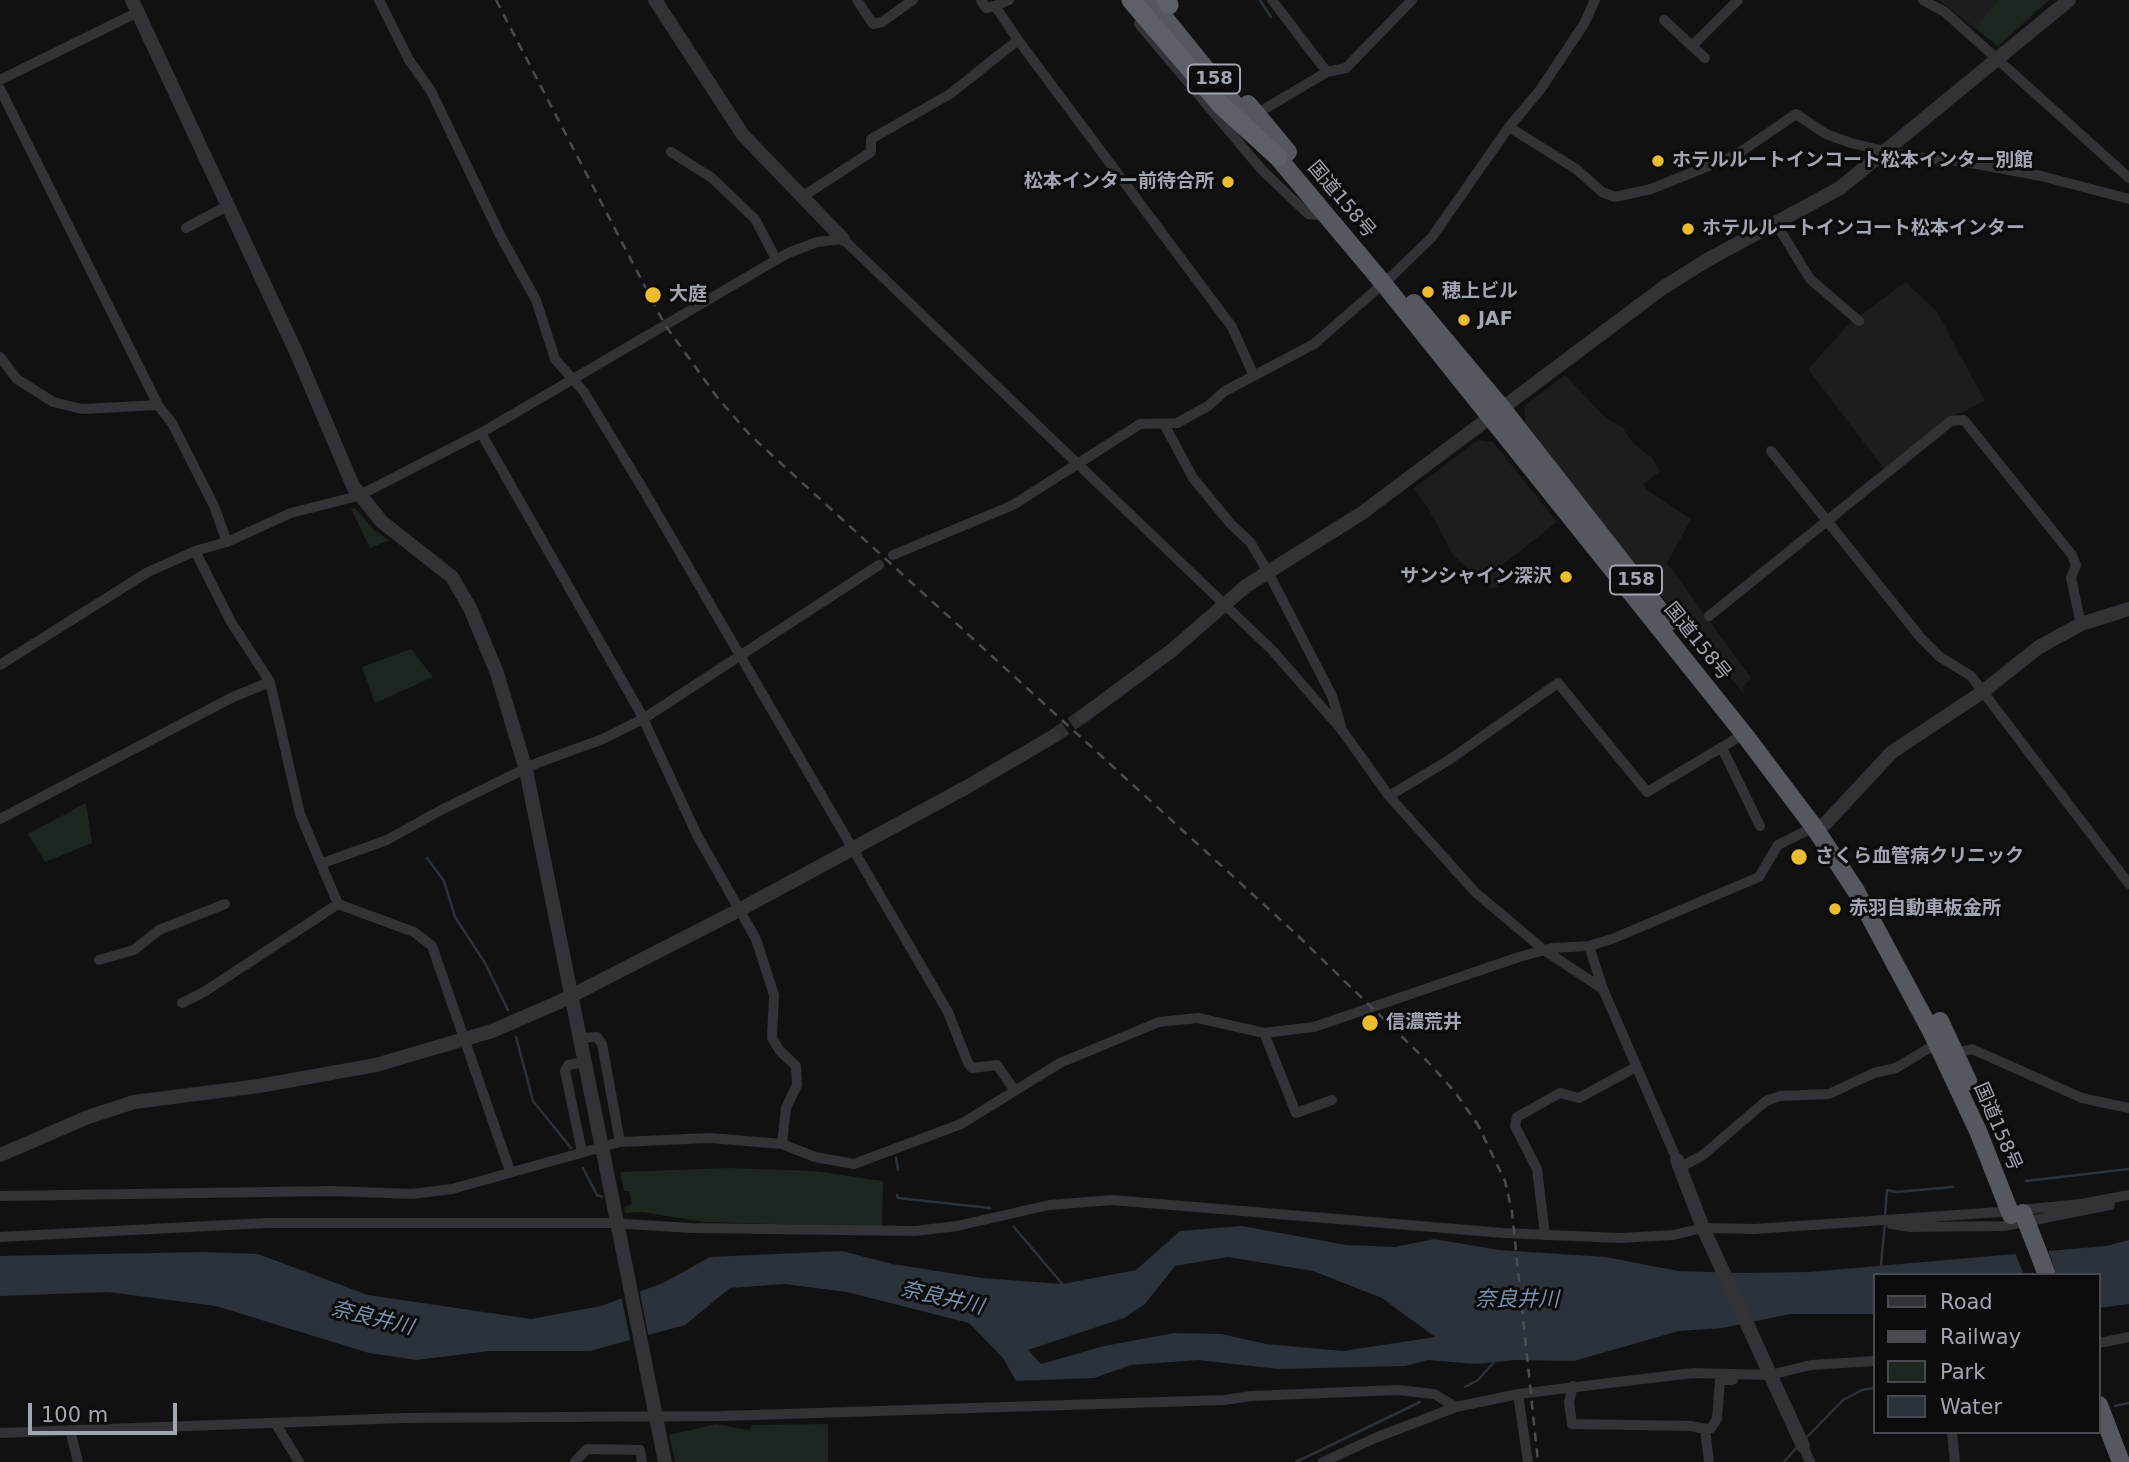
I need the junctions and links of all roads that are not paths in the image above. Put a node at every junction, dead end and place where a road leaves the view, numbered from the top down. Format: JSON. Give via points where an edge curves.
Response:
{"nodes":[{"id":1,"x":379,"y":0,"type":"edge"},
{"id":2,"x":655,"y":0,"type":"edge"},
{"id":3,"x":857,"y":0,"type":"edge"},
{"id":4,"x":914,"y":0,"type":"edge"},
{"id":5,"x":981,"y":0,"type":"edge"},
{"id":6,"x":1009,"y":0,"type":"edge"},
{"id":7,"x":1120,"y":0,"type":"edge"},
{"id":8,"x":1131,"y":0,"type":"edge"},
{"id":9,"x":1272,"y":0,"type":"edge"},
{"id":10,"x":1412,"y":0,"type":"edge"},
{"id":11,"x":1595,"y":0,"type":"edge"},
{"id":12,"x":1738,"y":0,"type":"edge"},
{"id":13,"x":1923,"y":0,"type":"edge"},
{"id":14,"x":2069,"y":0,"type":"edge"},
{"id":15,"x":1162,"y":1,"type":"edge"},
{"id":16,"x":135,"y":6,"type":"edge"},
{"id":17,"x":995,"y":6,"type":"junction"},
{"id":18,"x":1664,"y":20,"type":"dead end"},
{"id":19,"x":1018,"y":40,"type":"junction"},
{"id":20,"x":1693,"y":45,"type":"junction"},
{"id":21,"x":1705,"y":58,"type":"dead end"},
{"id":22,"x":1998,"y":59,"type":"junction"},
{"id":23,"x":1327,"y":72,"type":"junction"},
{"id":24,"x":0,"y":80,"type":"edge"},
{"id":25,"x":0,"y":89,"type":"edge"},
{"id":26,"x":1256,"y":114,"type":"junction"},
{"id":27,"x":1509,"y":127,"type":"junction"},
{"id":28,"x":1886,"y":151,"type":"junction"},
{"id":29,"x":671,"y":152,"type":"dead end"},
{"id":30,"x":1278,"y":157,"type":"junction"},
{"id":31,"x":2129,"y":178,"type":"edge"},
{"id":32,"x":802,"y":197,"type":"junction"},
{"id":33,"x":2129,"y":199,"type":"edge"},
{"id":34,"x":229,"y":205,"type":"junction"},
{"id":35,"x":1327,"y":216,"type":"junction"},
{"id":36,"x":1777,"y":225,"type":"junction"},
{"id":37,"x":186,"y":228,"type":"dead end"},
{"id":38,"x":843,"y":239,"type":"junction"},
{"id":39,"x":776,"y":259,"type":"junction"},
{"id":40,"x":1388,"y":279,"type":"junction"},
{"id":41,"x":1859,"y":321,"type":"dead end"},
{"id":42,"x":0,"y":358,"type":"edge"},
{"id":43,"x":1254,"y":376,"type":"junction"},
{"id":44,"x":572,"y":379,"type":"junction"},
{"id":45,"x":158,"y":405,"type":"junction"},
{"id":46,"x":1496,"y":413,"type":"junction"},
{"id":47,"x":1164,"y":424,"type":"junction"},
{"id":48,"x":481,"y":433,"type":"junction"},
{"id":49,"x":1770,"y":451,"type":"dead end"},
{"id":50,"x":1076,"y":464,"type":"junction"},
{"id":51,"x":358,"y":496,"type":"junction"},
{"id":52,"x":1827,"y":522,"type":"junction"},
{"id":53,"x":227,"y":542,"type":"junction"},
{"id":54,"x":195,"y":551,"type":"junction"},
{"id":55,"x":893,"y":555,"type":"dead end"},
{"id":56,"x":878,"y":565,"type":"dead end"},
{"id":57,"x":1267,"y":570,"type":"junction"},
{"id":58,"x":1226,"y":604,"type":"junction"},
{"id":59,"x":2127,"y":614,"type":"edge"},
{"id":60,"x":1709,"y":616,"type":"dead end"},
{"id":61,"x":2081,"y":624,"type":"junction"},
{"id":62,"x":738,"y":656,"type":"junction"},
{"id":63,"x":0,"y":664,"type":"edge"},
{"id":64,"x":270,"y":682,"type":"junction"},
{"id":65,"x":1981,"y":693,"type":"junction"},
{"id":66,"x":1083,"y":716,"type":"tunnel mouth"},
{"id":67,"x":643,"y":719,"type":"junction"},
{"id":68,"x":1341,"y":729,"type":"junction"},
{"id":69,"x":1744,"y":734,"type":"junction"},
{"id":70,"x":1054,"y":736,"type":"tunnel mouth"},
{"id":71,"x":1722,"y":748,"type":"junction"},
{"id":72,"x":526,"y":770,"type":"junction"},
{"id":73,"x":1389,"y":796,"type":"junction"},
{"id":74,"x":0,"y":820,"type":"edge"},
{"id":75,"x":1760,"y":826,"type":"dead end"},
{"id":76,"x":1819,"y":826,"type":"junction"},
{"id":77,"x":853,"y":850,"type":"junction"},
{"id":78,"x":323,"y":863,"type":"junction"},
{"id":79,"x":2129,"y":884,"type":"edge"},
{"id":80,"x":225,"y":904,"type":"dead end"},
{"id":81,"x":338,"y":904,"type":"junction"},
{"id":82,"x":741,"y":909,"type":"junction"},
{"id":83,"x":1589,"y":946,"type":"junction"},
{"id":84,"x":1544,"y":950,"type":"junction"},
{"id":85,"x":99,"y":960,"type":"dead end"},
{"id":86,"x":1603,"y":989,"type":"junction"},
{"id":87,"x":572,"y":995,"type":"junction"},
{"id":88,"x":182,"y":1003,"type":"dead end"},
{"id":89,"x":1264,"y":1033,"type":"junction"},
{"id":90,"x":580,"y":1038,"type":"junction"},
{"id":91,"x":467,"y":1041,"type":"junction"},
{"id":92,"x":1946,"y":1047,"type":"junction"},
{"id":93,"x":585,"y":1062,"type":"junction"},
{"id":94,"x":1636,"y":1067,"type":"junction"},
{"id":95,"x":1015,"y":1091,"type":"junction"},
{"id":96,"x":1332,"y":1100,"type":"dead end"},
{"id":97,"x":2129,"y":1108,"type":"edge"},
{"id":98,"x":620,"y":1142,"type":"junction"},
{"id":99,"x":782,"y":1144,"type":"junction"},
{"id":100,"x":582,"y":1152,"type":"junction"},
{"id":101,"x":0,"y":1155,"type":"edge"},
{"id":102,"x":1679,"y":1163,"type":"junction"},
{"id":103,"x":510,"y":1171,"type":"junction"},
{"id":104,"x":2129,"y":1195,"type":"edge"},
{"id":105,"x":0,"y":1196,"type":"edge"},
{"id":106,"x":2129,"y":1201,"type":"edge"},
{"id":107,"x":2016,"y":1212,"type":"junction"},
{"id":108,"x":1874,"y":1221,"type":"junction"},
{"id":109,"x":617,"y":1226,"type":"junction"},
{"id":110,"x":1705,"y":1232,"type":"junction"},
{"id":111,"x":1545,"y":1235,"type":"junction"},
{"id":112,"x":0,"y":1237,"type":"edge"},
{"id":113,"x":2033,"y":1273,"type":"edge"},
{"id":114,"x":2046,"y":1273,"type":"edge"},
{"id":115,"x":2129,"y":1337,"type":"edge"},
{"id":116,"x":2101,"y":1343,"type":"edge"},
{"id":117,"x":1874,"y":1361,"type":"edge"},
{"id":118,"x":1768,"y":1371,"type":"junction"},
{"id":119,"x":1739,"y":1381,"type":"dead end"},
{"id":120,"x":1573,"y":1387,"type":"junction"},
{"id":121,"x":1518,"y":1394,"type":"junction"},
{"id":122,"x":1456,"y":1407,"type":"junction"},
{"id":123,"x":2101,"y":1410,"type":"edge"},
{"id":124,"x":655,"y":1415,"type":"junction"},
{"id":125,"x":276,"y":1424,"type":"junction"},
{"id":126,"x":1704,"y":1429,"type":"junction"},
{"id":127,"x":70,"y":1430,"type":"junction"},
{"id":128,"x":0,"y":1433,"type":"edge"},
{"id":129,"x":1952,"y":1434,"type":"edge"},
{"id":130,"x":2098,"y":1434,"type":"edge"},
{"id":131,"x":1803,"y":1446,"type":"joint"},
{"id":132,"x":78,"y":1462,"type":"edge"},
{"id":133,"x":299,"y":1462,"type":"edge"},
{"id":134,"x":575,"y":1462,"type":"edge"},
{"id":135,"x":642,"y":1462,"type":"edge"},
{"id":136,"x":665,"y":1462,"type":"edge"},
{"id":137,"x":1323,"y":1462,"type":"edge"},
{"id":138,"x":1528,"y":1462,"type":"edge"},
{"id":139,"x":1709,"y":1462,"type":"edge"},
{"id":140,"x":1810,"y":1462,"type":"edge"},
{"id":141,"x":1955,"y":1462,"type":"edge"},
{"id":142,"x":2109,"y":1462,"type":"edge"},
{"id":143,"x":2121,"y":1462,"type":"edge"}],
"edges":[{"from":1,"to":44,"type":"street","via":[[409,60],[431,91],[536,300],[555,359]]},
{"from":2,"to":32,"type":"street","via":[[743,135]]},
{"from":3,"to":4,"type":"street","via":[[873,24]]},
{"from":5,"to":17,"type":"street","via":[[986,8]]},
{"from":6,"to":17,"type":"street"},
{"from":7,"to":35,"type":"street","via":[[1262,170],[1308,214]]},
{"from":8,"to":30,"type":"highway","via":[[1222,106]]},
{"from":9,"to":23,"type":"street"},
{"from":10,"to":23,"type":"street","via":[[1358,59],[1346,68]]},
{"from":11,"to":27,"type":"street","via":[[1539,90]]},
{"from":12,"to":20,"type":"street"},
{"from":13,"to":22,"type":"street","via":[[1945,12]]},
{"from":14,"to":22,"type":"street"},
{"from":15,"to":26,"type":"highway","name":"国道158号","number":"158"},
{"from":15,"to":30,"type":"highway","name":"国道158号","number":"158"},
{"from":16,"to":24,"type":"street"},
{"from":16,"to":34,"type":"street"},
{"from":17,"to":19,"type":"street"},
{"from":18,"to":20,"type":"street"},
{"from":19,"to":32,"type":"street","via":[[950,94],[871,139],[871,152]]},
{"from":19,"to":43,"type":"street","via":[[1232,327]]},
{"from":20,"to":21,"type":"street"},
{"from":22,"to":28,"type":"street"},
{"from":22,"to":31,"type":"street"},
{"from":23,"to":26,"type":"street"},
{"from":25,"to":45,"type":"street"},
{"from":26,"to":40,"type":"highway","name":"国道158号","number":"158"},
{"from":27,"to":28,"type":"street","via":[[1615,197],[1651,189],[1736,155],[1796,114],[1839,139]]},
{"from":27,"to":40,"type":"street","via":[[1432,237]]},
{"from":28,"to":33,"type":"street","via":[[2041,176]]},
{"from":28,"to":36,"type":"street","via":[[1840,188]]},
{"from":29,"to":39,"type":"street","via":[[712,178],[755,219]]},
{"from":30,"to":35,"type":"highway","name":"国道158号","number":"158"},
{"from":32,"to":38,"type":"street"},
{"from":34,"to":37,"type":"street"},
{"from":34,"to":51,"type":"street"},
{"from":35,"to":40,"type":"highway","name":"国道158号","number":"158"},
{"from":36,"to":41,"type":"street","via":[[1810,279]]},
{"from":36,"to":46,"type":"street","via":[[1664,287]]},
{"from":38,"to":39,"type":"street","via":[[817,242]]},
{"from":38,"to":50,"type":"street"},
{"from":39,"to":44,"type":"street"},
{"from":40,"to":43,"type":"street","via":[[1314,344]]},
{"from":40,"to":46,"type":"highway","name":"国道158号","number":"158"},
{"from":42,"to":45,"type":"street","via":[[17,379],[53,402],[82,409]]},
{"from":43,"to":47,"type":"street","via":[[1177,423]]},
{"from":44,"to":48,"type":"street"},
{"from":44,"to":62,"type":"street","via":[[584,392]]},
{"from":45,"to":53,"type":"street","via":[[215,506]]},
{"from":46,"to":57,"type":"street","via":[[1362,513]]},
{"from":46,"to":69,"type":"highway","name":"国道158号","number":"158"},
{"from":46,"to":76,"type":"highway","name":"国道158号","number":"158","via":[[1750,722]]},
{"from":47,"to":50,"type":"street","via":[[1140,424]]},
{"from":47,"to":57,"type":"street","via":[[1193,478],[1250,542]]},
{"from":48,"to":51,"type":"street"},
{"from":48,"to":67,"type":"street"},
{"from":49,"to":52,"type":"street"},
{"from":50,"to":55,"type":"street","via":[[1013,505]]},
{"from":50,"to":58,"type":"street"},
{"from":51,"to":53,"type":"street","via":[[291,513]]},
{"from":51,"to":72,"type":"street","via":[[382,522],[452,577],[463,593],[497,673]]},
{"from":52,"to":60,"type":"street"},
{"from":52,"to":61,"type":"street","via":[[1951,421],[1964,420],[2072,555],[2076,565],[2071,578]]},
{"from":52,"to":65,"type":"street","via":[[1922,638],[1940,657],[1967,672]]},
{"from":53,"to":54,"type":"street"},
{"from":54,"to":63,"type":"street","via":[[128,584]]},
{"from":54,"to":64,"type":"street","via":[[231,622]]},
{"from":56,"to":62,"type":"street"},
{"from":57,"to":58,"type":"street"},
{"from":57,"to":68,"type":"street","via":[[1332,696]]},
{"from":58,"to":66,"type":"street"},
{"from":58,"to":68,"type":"street"},
{"from":59,"to":61,"type":"street"},
{"from":61,"to":65,"type":"street","via":[[2039,647]]},
{"from":62,"to":67,"type":"street"},
{"from":62,"to":77,"type":"street"},
{"from":64,"to":74,"type":"street"},
{"from":64,"to":78,"type":"street","via":[[300,814]]},
{"from":65,"to":76,"type":"street","via":[[1892,752]]},
{"from":65,"to":79,"type":"street"},
{"from":67,"to":72,"type":"street"},
{"from":67,"to":82,"type":"street","via":[[697,835]]},
{"from":68,"to":73,"type":"street"},
{"from":69,"to":71,"type":"street"},
{"from":69,"to":76,"type":"highway","name":"国道158号","number":"158"},
{"from":70,"to":77,"type":"street"},
{"from":71,"to":73,"type":"street","via":[[1647,792],[1558,683]]},
{"from":71,"to":75,"type":"street"},
{"from":72,"to":78,"type":"street","via":[[387,840]]},
{"from":72,"to":87,"type":"street"},
{"from":73,"to":84,"type":"street","via":[[1475,891]]},
{"from":76,"to":83,"type":"street","via":[[1778,845],[1759,877]]},
{"from":76,"to":92,"type":"highway","name":"国道158号","number":"158","via":[[1892,933]]},
{"from":77,"to":82,"type":"street"},
{"from":77,"to":95,"type":"street","via":[[948,1012],[968,1063],[972,1068],[997,1065]]},
{"from":78,"to":81,"type":"street"},
{"from":80,"to":85,"type":"street","via":[[159,930],[134,950]]},
{"from":81,"to":88,"type":"street"},
{"from":81,"to":91,"type":"street","via":[[425,938],[447,981]]},
{"from":82,"to":87,"type":"street"},
{"from":82,"to":99,"type":"street","via":[[771,981],[772,1038],[796,1066],[797,1085],[786,1108]]},
{"from":83,"to":84,"type":"street"},
{"from":83,"to":86,"type":"street"},
{"from":84,"to":86,"type":"street"},
{"from":84,"to":89,"type":"street","via":[[1314,1027]]},
{"from":86,"to":94,"type":"street"},
{"from":87,"to":90,"type":"street"},
{"from":87,"to":91,"type":"street"},
{"from":89,"to":95,"type":"street","via":[[1198,1018],[1159,1022],[1083,1052]]},
{"from":89,"to":96,"type":"street","via":[[1296,1113]]},
{"from":90,"to":93,"type":"street"},
{"from":90,"to":98,"type":"street","via":[[597,1037],[602,1044]]},
{"from":91,"to":101,"type":"street","via":[[376,1065],[135,1102]]},
{"from":91,"to":103,"type":"street"},
{"from":92,"to":97,"type":"street","via":[[1972,1049],[2082,1098]]},
{"from":92,"to":102,"type":"street","via":[[1829,1094],[1766,1101],[1703,1155]]},
{"from":92,"to":107,"type":"highway","name":"国道158号","number":"158"},
{"from":93,"to":100,"type":"street","via":[[568,1065],[565,1071]]},
{"from":93,"to":109,"type":"street","bridge":true},
{"from":94,"to":102,"type":"street"},
{"from":94,"to":111,"type":"street","via":[[1579,1098],[1560,1093],[1517,1117],[1516,1126],[1537,1169]]},
{"from":95,"to":99,"type":"street","via":[[961,1124],[854,1164],[815,1157]]},
{"from":98,"to":99,"type":"street","via":[[710,1138]]},
{"from":98,"to":100,"type":"street"},
{"from":100,"to":103,"type":"street"},
{"from":102,"to":110,"type":"street"},
{"from":103,"to":105,"type":"street","via":[[452,1189],[412,1194]]},
{"from":104,"to":107,"type":"street"},
{"from":106,"to":108,"type":"street","via":[[2004,1226],[1909,1227]]},
{"from":107,"to":108,"type":"street"},
{"from":107,"to":113,"type":"highway","name":"国道158号","number":"158"},
{"from":107,"to":114,"type":"highway","name":"国道158号","number":"158","bridge":true},
{"from":108,"to":110,"type":"street"},
{"from":109,"to":111,"type":"street","via":[[915,1231],[1049,1205],[1112,1200]]},
{"from":109,"to":112,"type":"street","via":[[266,1223]]},
{"from":109,"to":124,"type":"street"},
{"from":110,"to":111,"type":"street","via":[[1621,1238]]},
{"from":110,"to":118,"type":"street"},
{"from":115,"to":116,"type":"street"},
{"from":117,"to":118,"type":"street"},
{"from":118,"to":120,"type":"street","via":[[1693,1373]]},
{"from":118,"to":131,"type":"street"},
{"from":119,"to":126,"type":"street","via":[[1720,1380],[1717,1419]]},
{"from":120,"to":121,"type":"street"},
{"from":120,"to":126,"type":"street","via":[[1569,1402],[1572,1424]]},
{"from":121,"to":122,"type":"street"},
{"from":121,"to":138,"type":"street"},
{"from":122,"to":124,"type":"street","via":[[1434,1394],[1396,1390],[1224,1401]]},
{"from":122,"to":137,"type":"street"},
{"from":123,"to":143,"type":"highway"},
{"from":124,"to":125,"type":"street"},
{"from":124,"to":136,"type":"street"},
{"from":125,"to":127,"type":"street"},
{"from":125,"to":133,"type":"street"},
{"from":126,"to":139,"type":"street"},
{"from":127,"to":128,"type":"street"},
{"from":127,"to":132,"type":"street"},
{"from":129,"to":141,"type":"street"},
{"from":130,"to":142,"type":"highway"},
{"from":131,"to":140,"type":"street"},
{"from":134,"to":135,"type":"street","via":[[587,1449],[640,1450]]}]}
